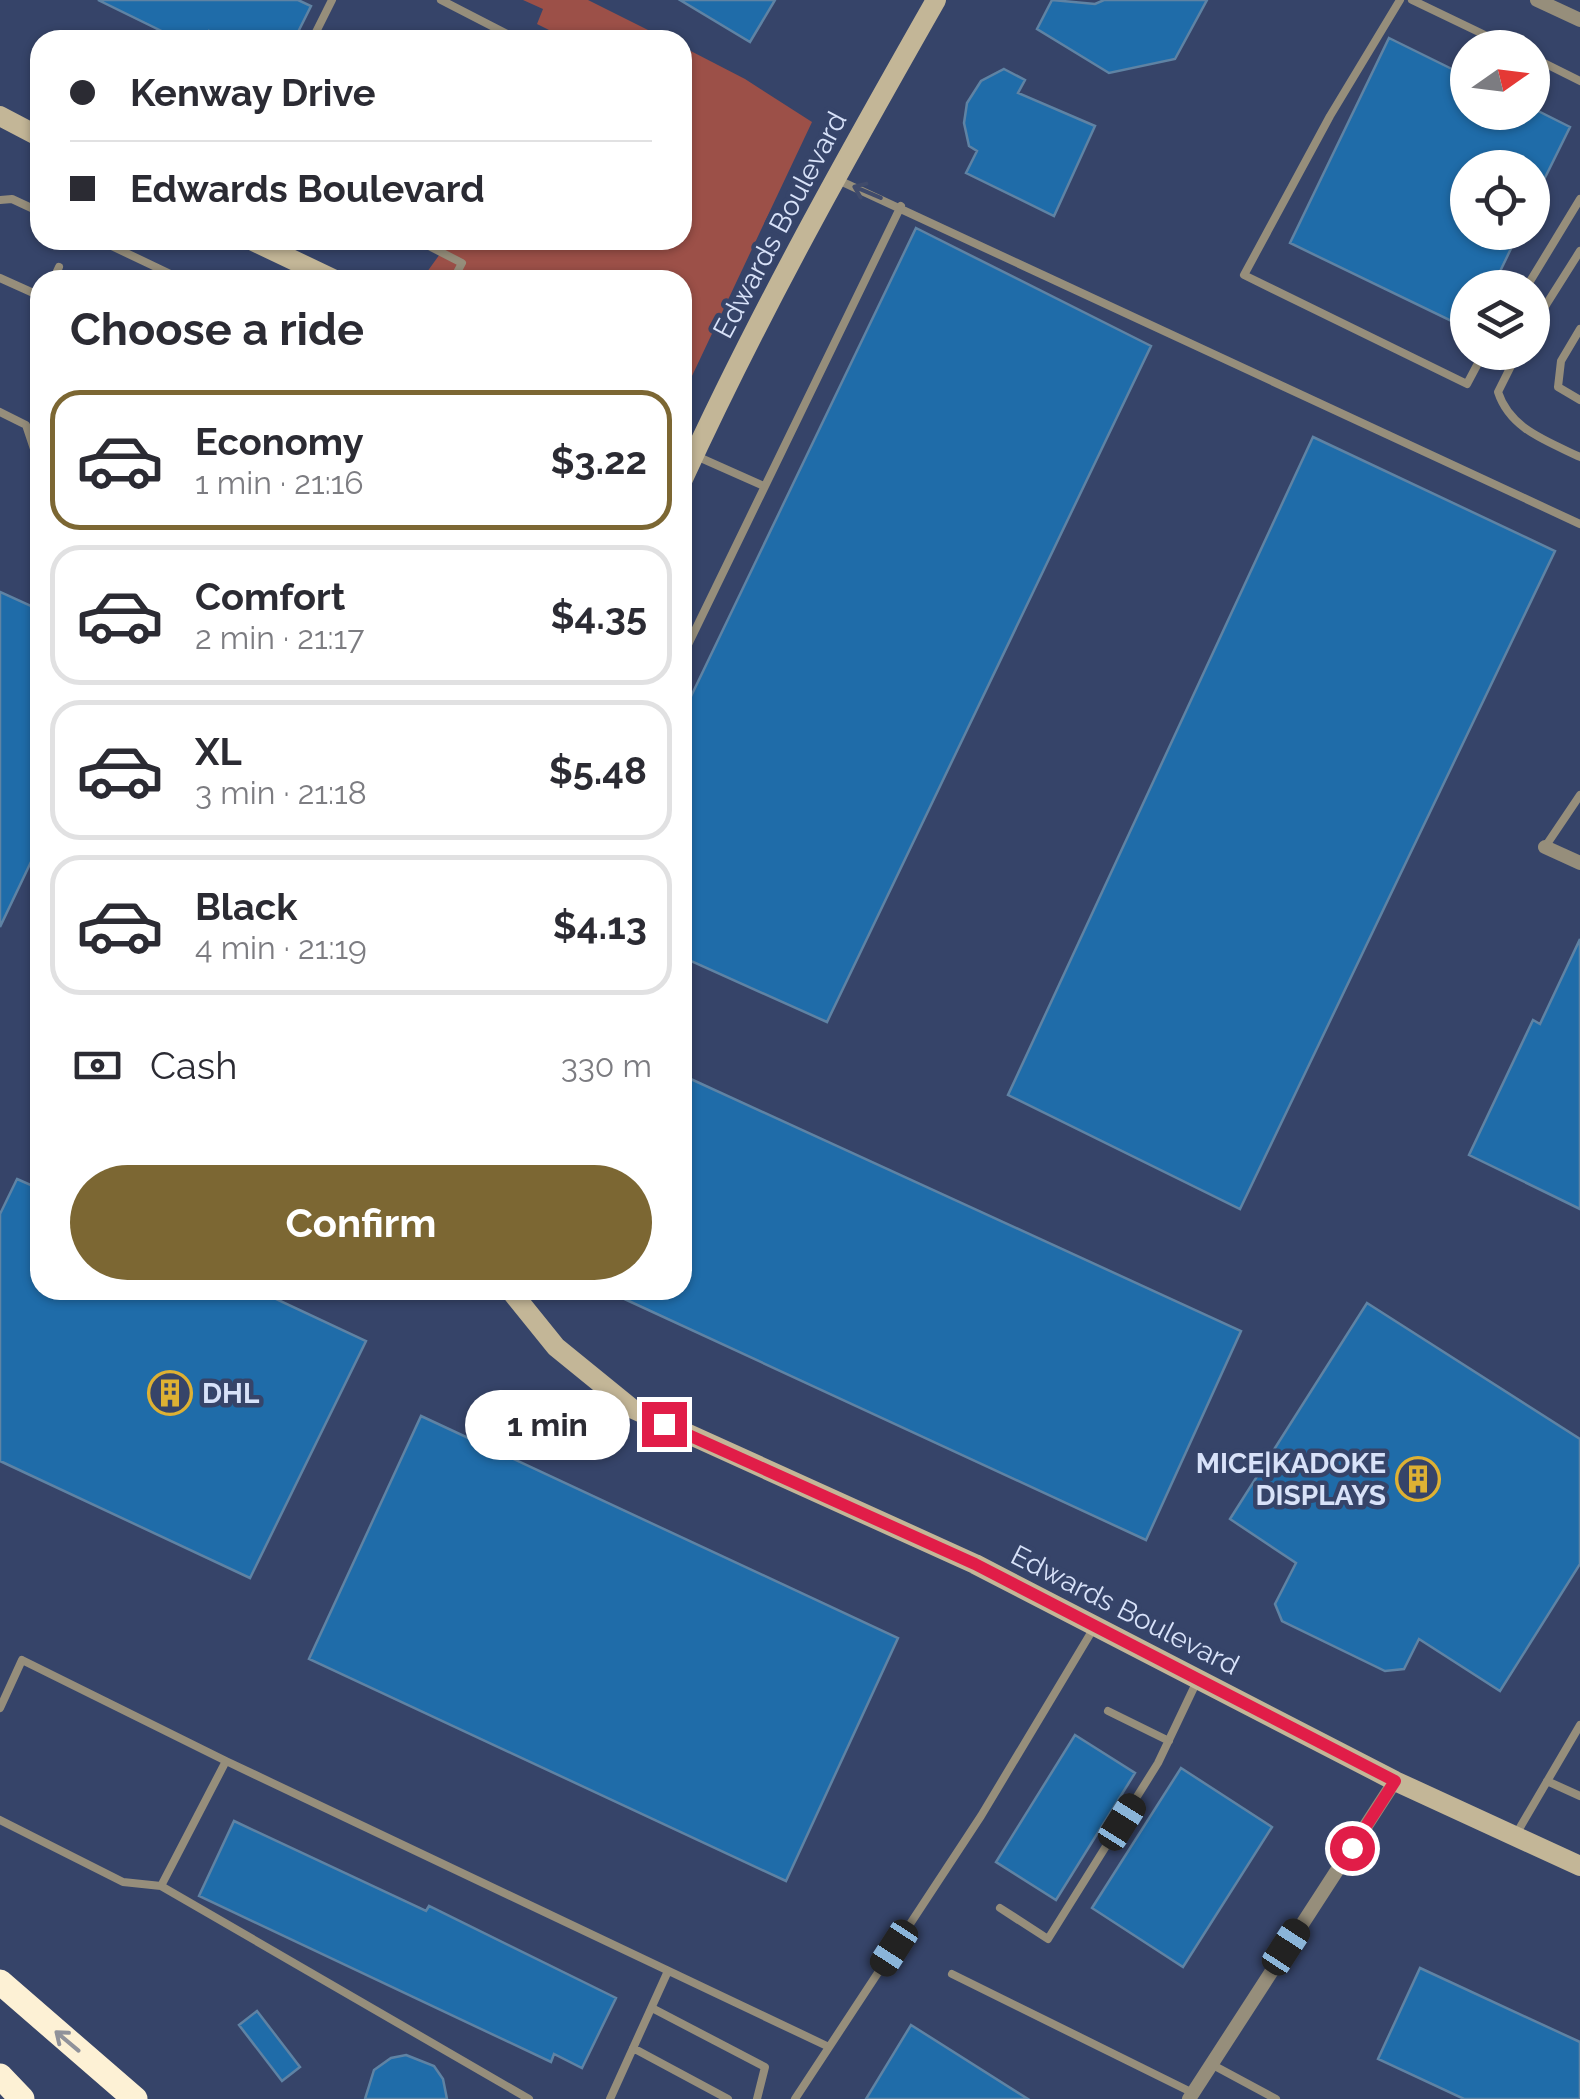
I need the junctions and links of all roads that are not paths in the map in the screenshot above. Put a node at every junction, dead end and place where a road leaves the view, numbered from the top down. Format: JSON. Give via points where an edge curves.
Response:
{"nodes":[{"id":1,"x":332,"y":0,"type":"edge"},
{"id":2,"x":441,"y":0,"type":"edge"},
{"id":3,"x":936,"y":0,"type":"edge"},
{"id":4,"x":1400,"y":0,"type":"edge"},
{"id":5,"x":1412,"y":0,"type":"edge"},
{"id":6,"x":1537,"y":0,"type":"edge"},
{"id":7,"x":1580,"y":20,"type":"edge"},
{"id":8,"x":317,"y":30,"type":"edge"},
{"id":9,"x":500,"y":30,"type":"edge"},
{"id":10,"x":1474,"y":30,"type":"edge"},
{"id":11,"x":1550,"y":66,"type":"edge"},
{"id":12,"x":1580,"y":80,"type":"edge"},
{"id":13,"x":0,"y":116,"type":"edge"},
{"id":14,"x":30,"y":131,"type":"edge"},
{"id":15,"x":834,"y":178,"type":"junction"},
{"id":16,"x":1580,"y":199,"type":"edge"},
{"id":17,"x":0,"y":200,"type":"edge"},
{"id":18,"x":901,"y":206,"type":"junction"},
{"id":19,"x":30,"y":207,"type":"edge"},
{"id":20,"x":120,"y":250,"type":"edge"},
{"id":21,"x":267,"y":250,"type":"edge"},
{"id":22,"x":437,"y":250,"type":"edge"},
{"id":23,"x":1580,"y":251,"type":"edge"},
{"id":24,"x":60,"y":267,"type":"dead end"},
{"id":25,"x":58,"y":270,"type":"edge"},
{"id":26,"x":162,"y":270,"type":"edge"},
{"id":27,"x":300,"y":270,"type":"edge"},
{"id":28,"x":458,"y":270,"type":"edge"},
{"id":29,"x":1537,"y":270,"type":"edge"},
{"id":30,"x":0,"y":278,"type":"edge"},
{"id":31,"x":30,"y":292,"type":"edge"},
{"id":32,"x":1550,"y":298,"type":"edge"},
{"id":33,"x":1580,"y":329,"type":"edge"},
{"id":34,"x":1474,"y":370,"type":"edge"},
{"id":35,"x":1509,"y":370,"type":"edge"},
{"id":36,"x":1580,"y":400,"type":"edge"},
{"id":37,"x":0,"y":412,"type":"edge"},
{"id":38,"x":30,"y":437,"type":"edge"},
{"id":39,"x":692,"y":444,"type":"edge"},
{"id":40,"x":692,"y":454,"type":"edge"},
{"id":41,"x":1580,"y":457,"type":"edge"},
{"id":42,"x":764,"y":486,"type":"junction"},
{"id":43,"x":1580,"y":524,"type":"edge"},
{"id":44,"x":692,"y":635,"type":"edge"},
{"id":45,"x":1580,"y":795,"type":"edge"},
{"id":46,"x":1545,"y":848,"type":"joint"},
{"id":47,"x":1580,"y":863,"type":"edge"},
{"id":48,"x":518,"y":1300,"type":"edge"},
{"id":49,"x":1096,"y":1626,"type":"junction"},
{"id":50,"x":1198,"y":1679,"type":"junction"},
{"id":51,"x":0,"y":1708,"type":"edge"},
{"id":52,"x":1108,"y":1711,"type":"dead end"},
{"id":53,"x":1580,"y":1725,"type":"edge"},
{"id":54,"x":1576,"y":1739,"type":"edge"},
{"id":55,"x":1169,"y":1740,"type":"junction"},
{"id":56,"x":226,"y":1761,"type":"junction"},
{"id":57,"x":1395,"y":1781,"type":"junction"},
{"id":58,"x":1547,"y":1781,"type":"junction"},
{"id":59,"x":1580,"y":1796,"type":"edge"},
{"id":60,"x":0,"y":1820,"type":"edge"},
{"id":61,"x":1514,"y":1836,"type":"junction"},
{"id":62,"x":1580,"y":1866,"type":"edge"},
{"id":63,"x":161,"y":1886,"type":"junction"},
{"id":64,"x":1000,"y":1908,"type":"dead end"},
{"id":65,"x":668,"y":1971,"type":"junction"},
{"id":66,"x":952,"y":1974,"type":"dead end"},
{"id":67,"x":0,"y":1982,"type":"edge"},
{"id":68,"x":652,"y":2008,"type":"junction"},
{"id":69,"x":829,"y":2047,"type":"junction"},
{"id":70,"x":633,"y":2048,"type":"junction"},
{"id":71,"x":1212,"y":2064,"type":"junction"},
{"id":72,"x":0,"y":2076,"type":"edge"},
{"id":73,"x":611,"y":2096,"type":"edge"},
{"id":74,"x":1191,"y":2096,"type":"edge"},
{"id":75,"x":1278,"y":2098,"type":"edge"},
{"id":76,"x":22,"y":2099,"type":"edge"},
{"id":77,"x":136,"y":2099,"type":"edge"},
{"id":78,"x":529,"y":2099,"type":"edge"},
{"id":79,"x":623,"y":2099,"type":"edge"},
{"id":80,"x":728,"y":2099,"type":"edge"},
{"id":81,"x":756,"y":2099,"type":"edge"},
{"id":82,"x":794,"y":2099,"type":"edge"}],
"edges":[{"from":1,"to":8,"type":"lane"},
{"from":2,"to":9,"type":"lane"},
{"from":3,"to":15,"type":"street","name":"Edwards Boulevard"},
{"from":4,"to":34,"type":"lane","via":[[1244,275],[1467,384]]},
{"from":5,"to":10,"type":"lane"},
{"from":6,"to":7,"type":"street"},
{"from":11,"to":12,"type":"lane"},
{"from":13,"to":14,"type":"street"},
{"from":18,"to":15,"type":"lane","one_way":true},
{"from":15,"to":39,"type":"street","name":"Edwards Boulevard"},
{"from":16,"to":29,"type":"lane"},
{"from":17,"to":19,"type":"lane"},
{"from":18,"to":42,"type":"lane"},
{"from":18,"to":43,"type":"lane"},
{"from":20,"to":26,"type":"lane"},
{"from":21,"to":27,"type":"street"},
{"from":22,"to":28,"type":"lane","via":[[462,263]]},
{"from":23,"to":32,"type":"lane"},
{"from":24,"to":25,"type":"lane"},
{"from":30,"to":31,"type":"lane"},
{"from":33,"to":36,"type":"lane","via":[[1561,362],[1558,387]]},
{"from":35,"to":41,"type":"lane","via":[[1498,392],[1505,412]]},
{"from":37,"to":38,"type":"lane","via":[[26,425]]},
{"from":40,"to":42,"type":"lane"},
{"from":42,"to":44,"type":"lane"},
{"from":45,"to":46,"type":"lane"},
{"from":46,"to":47,"type":"street"},
{"from":48,"to":49,"type":"street","name":"Edwards Boulevard","via":[[556,1347],[631,1408]]},
{"from":49,"to":50,"type":"street","name":"Edwards Boulevard"},
{"from":49,"to":69,"type":"lane"},
{"from":50,"to":55,"type":"lane"},
{"from":50,"to":57,"type":"street","name":"Edwards Boulevard"},
{"from":51,"to":56,"type":"lane","via":[[22,1660]]},
{"from":52,"to":55,"type":"lane"},
{"from":53,"to":54,"type":"lane"},
{"from":54,"to":58,"type":"lane"},
{"from":55,"to":64,"type":"lane","via":[[1048,1940]]},
{"from":56,"to":63,"type":"lane"},
{"from":56,"to":65,"type":"lane"},
{"from":57,"to":61,"type":"street","name":"Edwards Boulevard"},
{"from":57,"to":71,"type":"street"},
{"from":58,"to":59,"type":"lane"},
{"from":58,"to":61,"type":"lane"},
{"from":60,"to":63,"type":"lane","via":[[122,1882]]},
{"from":61,"to":62,"type":"street","name":"Edwards Boulevard"},
{"from":63,"to":78,"type":"lane"},
{"from":65,"to":68,"type":"lane"},
{"from":65,"to":69,"type":"lane"},
{"from":66,"to":74,"type":"lane"},
{"from":77,"to":67,"type":"highway","one_way":true},
{"from":68,"to":70,"type":"lane"},
{"from":68,"to":81,"type":"lane","via":[[765,2068]]},
{"from":69,"to":82,"type":"lane"},
{"from":70,"to":73,"type":"lane"},
{"from":70,"to":80,"type":"lane"},
{"from":71,"to":74,"type":"street"},
{"from":71,"to":75,"type":"lane"},
{"from":72,"to":76,"type":"highway"},
{"from":73,"to":79,"type":"lane"}]}
